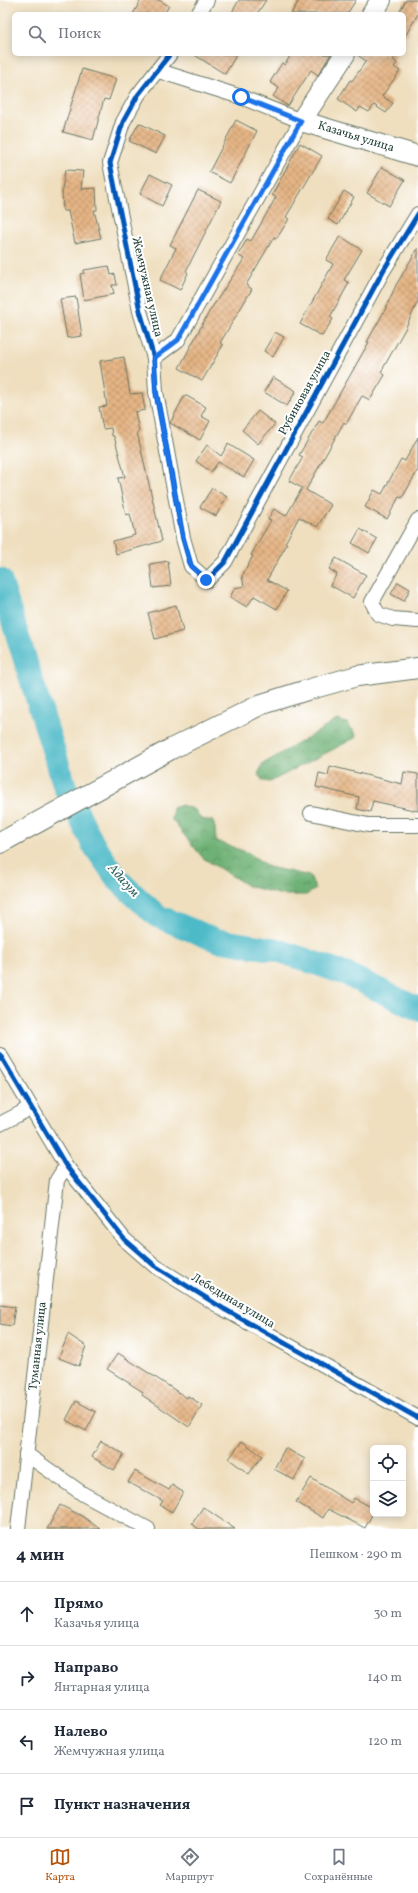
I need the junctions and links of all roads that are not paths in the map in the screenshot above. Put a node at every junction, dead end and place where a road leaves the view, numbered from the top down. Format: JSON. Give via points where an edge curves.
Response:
{"nodes":[{"id":1,"x":207,"y":0,"type":"edge"},
{"id":2,"x":381,"y":0,"type":"edge"},
{"id":3,"x":199,"y":12,"type":"edge"},
{"id":4,"x":373,"y":12,"type":"edge"},
{"id":5,"x":169,"y":56,"type":"edge"},
{"id":6,"x":344,"y":56,"type":"edge"},
{"id":7,"x":159,"y":71,"type":"junction"},
{"id":8,"x":301,"y":121,"type":"junction"},
{"id":9,"x":418,"y":156,"type":"edge"},
{"id":10,"x":418,"y":214,"type":"edge"},
{"id":11,"x":154,"y":358,"type":"junction"},
{"id":12,"x":418,"y":520,"type":"edge"},
{"id":13,"x":206,"y":580,"type":"joint"},
{"id":14,"x":418,"y":621,"type":"edge"},
{"id":15,"x":418,"y":668,"type":"edge"},
{"id":16,"x":311,"y":814,"type":"dead end"},
{"id":17,"x":418,"y":825,"type":"edge"},
{"id":18,"x":0,"y":844,"type":"edge"},
{"id":19,"x":0,"y":1055,"type":"edge"},
{"id":20,"x":29,"y":1106,"type":"junction"},
{"id":21,"x":0,"y":1124,"type":"edge"},
{"id":22,"x":66,"y":1166,"type":"junction"},
{"id":23,"x":418,"y":1418,"type":"edge"},
{"id":24,"x":26,"y":1454,"type":"junction"},
{"id":25,"x":18,"y":1529,"type":"edge"},
{"id":26,"x":148,"y":1529,"type":"edge"}],
"edges":[{"from":1,"to":3,"type":"street"},
{"from":2,"to":4,"type":"main road"},
{"from":5,"to":7,"type":"street","name":"Жемчужная улица"},
{"from":6,"to":8,"type":"main road"},
{"from":7,"to":8,"type":"street","name":"Казачья улица","via":[[241,97]]},
{"from":7,"to":11,"type":"street","name":"Жемчужная улица","via":[[138,95],[123,122],[110,163],[140,311]]},
{"from":8,"to":9,"type":"main road","name":"Казачья улица"},
{"from":8,"to":11,"type":"street","via":[[178,340]]},
{"from":10,"to":13,"type":"street","name":"Рубиновая улица","via":[[383,271],[225,562]]},
{"from":11,"to":13,"type":"street","name":"Жемчужная улица","via":[[156,392],[183,538],[191,566]]},
{"from":12,"to":14,"type":"street","via":[[372,602],[378,614],[393,619]]},
{"from":15,"to":18,"type":"main road","via":[[357,676],[262,704],[171,749]]},
{"from":16,"to":17,"type":"street","via":[[368,825]]},
{"from":19,"to":20,"type":"street","name":"Лебединая улица"},
{"from":20,"to":21,"type":"street"},
{"from":20,"to":22,"type":"street","name":"Лебединая улица"},
{"from":22,"to":23,"type":"street","name":"Лебединая улица","via":[[124,1239],[155,1266],[224,1309]]},
{"from":22,"to":24,"type":"street","name":"Туманная улица","via":[[56,1180]]},
{"from":24,"to":25,"type":"street","name":"Туманная улица"},
{"from":24,"to":26,"type":"street","via":[[84,1494]]}]}
